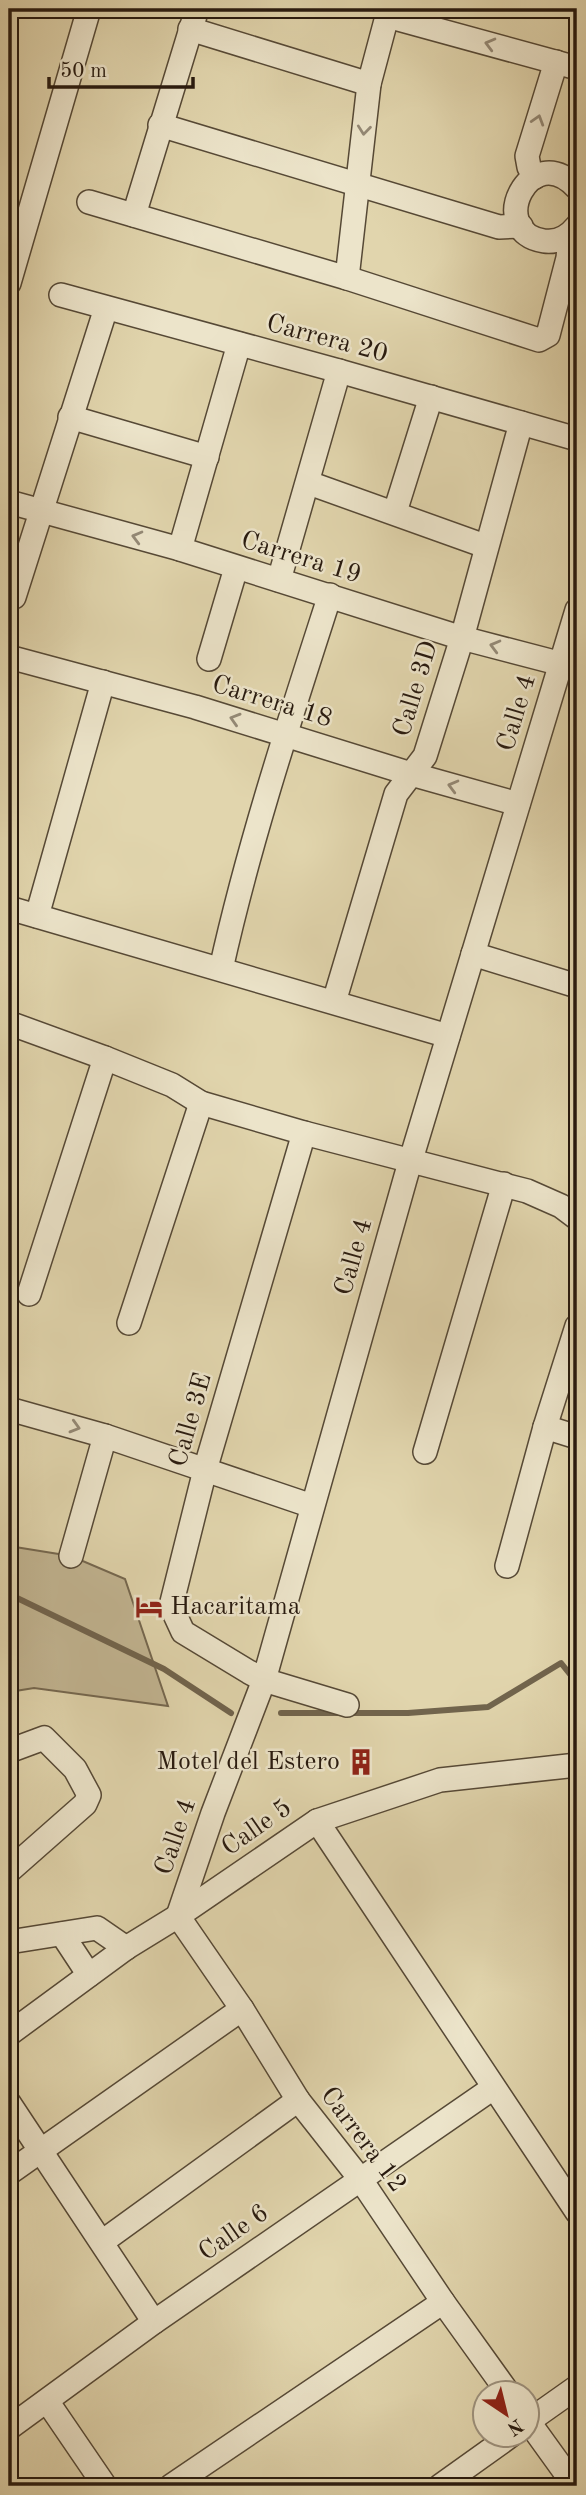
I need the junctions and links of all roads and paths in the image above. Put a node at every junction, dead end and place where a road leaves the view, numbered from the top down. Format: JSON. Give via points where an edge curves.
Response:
{"nodes":[{"id":1,"x":89,"y":9,"type":"edge"},
{"id":2,"x":388,"y":12,"type":"edge"},
{"id":3,"x":193,"y":19,"type":"edge"},
{"id":4,"x":567,"y":65,"type":"edge"},
{"id":5,"x":369,"y":84,"type":"junction"},
{"id":6,"x":160,"y":125,"type":"junction"},
{"id":7,"x":535,"y":177,"type":"junction"},
{"id":8,"x":359,"y":185,"type":"junction"},
{"id":9,"x":577,"y":188,"type":"edge"},
{"id":10,"x":89,"y":202,"type":"dead end"},
{"id":11,"x":134,"y":215,"type":"junction"},
{"id":12,"x":521,"y":226,"type":"junction"},
{"id":13,"x":570,"y":232,"type":"edge"},
{"id":14,"x":347,"y":278,"type":"junction"},
{"id":15,"x":9,"y":282,"type":"edge"},
{"id":16,"x":61,"y":295,"type":"dead end"},
{"id":17,"x":106,"y":308,"type":"junction"},
{"id":18,"x":239,"y":344,"type":"junction"},
{"id":19,"x":339,"y":371,"type":"junction"},
{"id":20,"x":432,"y":397,"type":"junction"},
{"id":21,"x":71,"y":417,"type":"junction"},
{"id":22,"x":521,"y":423,"type":"junction"},
{"id":23,"x":577,"y":439,"type":"edge"},
{"id":24,"x":207,"y":457,"type":"junction"},
{"id":25,"x":309,"y":483,"type":"junction"},
{"id":26,"x":9,"y":502,"type":"edge"},
{"id":27,"x":41,"y":511,"type":"junction"},
{"id":28,"x":395,"y":512,"type":"junction"},
{"id":29,"x":485,"y":546,"type":"junction"},
{"id":30,"x":180,"y":549,"type":"junction"},
{"id":31,"x":236,"y":568,"type":"junction"},
{"id":32,"x":279,"y":580,"type":"junction"},
{"id":33,"x":330,"y":595,"type":"junction"},
{"id":34,"x":14,"y":597,"type":"dead end"},
{"id":35,"x":577,"y":610,"type":"edge"},
{"id":36,"x":462,"y":638,"type":"junction"},
{"id":37,"x":9,"y":657,"type":"edge"},
{"id":38,"x":209,"y":659,"type":"dead end"},
{"id":39,"x":569,"y":666,"type":"edge"},
{"id":40,"x":103,"y":682,"type":"junction"},
{"id":41,"x":285,"y":734,"type":"junction"},
{"id":42,"x":411,"y":775,"type":"junction"},
{"id":43,"x":518,"y":803,"type":"junction"},
{"id":44,"x":9,"y":908,"type":"edge"},
{"id":45,"x":37,"y":916,"type":"junction"},
{"id":46,"x":473,"y":954,"type":"junction"},
{"id":47,"x":220,"y":969,"type":"junction"},
{"id":48,"x":577,"y":986,"type":"edge"},
{"id":49,"x":334,"y":1002,"type":"junction"},
{"id":50,"x":9,"y":1023,"type":"edge"},
{"id":51,"x":448,"y":1036,"type":"junction"},
{"id":52,"x":105,"y":1058,"type":"junction"},
{"id":53,"x":201,"y":1103,"type":"junction"},
{"id":54,"x":304,"y":1133,"type":"junction"},
{"id":55,"x":411,"y":1159,"type":"junction"},
{"id":56,"x":504,"y":1184,"type":"junction"},
{"id":57,"x":577,"y":1218,"type":"edge"},
{"id":58,"x":29,"y":1294,"type":"dead end"},
{"id":59,"x":129,"y":1323,"type":"dead end"},
{"id":60,"x":577,"y":1328,"type":"edge"},
{"id":61,"x":9,"y":1409,"type":"edge"},
{"id":62,"x":545,"y":1427,"type":"junction"},
{"id":63,"x":105,"y":1436,"type":"junction"},
{"id":64,"x":577,"y":1437,"type":"edge"},
{"id":65,"x":425,"y":1452,"type":"dead end"},
{"id":66,"x":205,"y":1470,"type":"junction"},
{"id":67,"x":312,"y":1506,"type":"junction"},
{"id":68,"x":71,"y":1556,"type":"dead end"},
{"id":69,"x":507,"y":1566,"type":"dead end"},
{"id":70,"x":264,"y":1680,"type":"junction"},
{"id":71,"x":347,"y":1704,"type":"dead end"},
{"id":72,"x":9,"y":1751,"type":"edge"},
{"id":73,"x":577,"y":1765,"type":"edge"},
{"id":74,"x":317,"y":1821,"type":"junction"},
{"id":75,"x":9,"y":1871,"type":"edge"},
{"id":76,"x":178,"y":1916,"type":"junction"},
{"id":77,"x":62,"y":1934,"type":"junction"},
{"id":78,"x":9,"y":1942,"type":"edge"},
{"id":79,"x":126,"y":1948,"type":"junction"},
{"id":80,"x":89,"y":1975,"type":"junction"},
{"id":81,"x":242,"y":2010,"type":"junction"},
{"id":82,"x":9,"y":2034,"type":"edge"},
{"id":83,"x":493,"y":2088,"type":"junction"},
{"id":84,"x":298,"y":2100,"type":"junction"},
{"id":85,"x":9,"y":2103,"type":"edge"},
{"id":86,"x":38,"y":2150,"type":"junction"},
{"id":87,"x":9,"y":2173,"type":"edge"},
{"id":88,"x":361,"y":2180,"type":"junction"},
{"id":89,"x":577,"y":2212,"type":"edge"},
{"id":90,"x":102,"y":2242,"type":"junction"},
{"id":91,"x":443,"y":2302,"type":"junction"},
{"id":92,"x":154,"y":2322,"type":"junction"},
{"id":93,"x":500,"y":2380,"type":"edge"},
{"id":94,"x":577,"y":2387,"type":"edge"},
{"id":95,"x":47,"y":2401,"type":"junction"},
{"id":96,"x":540,"y":2412,"type":"edge"},
{"id":97,"x":9,"y":2428,"type":"edge"},
{"id":98,"x":540,"y":2439,"type":"edge"},
{"id":99,"x":489,"y":2450,"type":"edge"},
{"id":100,"x":106,"y":2486,"type":"edge"},
{"id":101,"x":171,"y":2486,"type":"edge"},
{"id":102,"x":440,"y":2486,"type":"edge"},
{"id":103,"x":575,"y":2486,"type":"edge"}],
"edges":[{"from":1,"to":15,"type":"street"},
{"from":4,"to":2,"type":"street","one_way":true},
{"from":2,"to":5,"type":"street"},
{"from":3,"to":5,"type":"street"},
{"from":3,"to":6,"type":"street"},
{"from":7,"to":4,"type":"street","one_way":true,"via":[[527,156]]},
{"from":5,"to":8,"type":"street","one_way":true},
{"from":6,"to":8,"type":"street"},
{"from":6,"to":11,"type":"street"},
{"from":7,"to":9,"type":"street","via":[[563,176]]},
{"from":7,"to":12,"type":"street","via":[[517,199]]},
{"from":8,"to":12,"type":"street","via":[[499,227]]},
{"from":8,"to":14,"type":"street"},
{"from":10,"to":11,"type":"street"},
{"from":11,"to":14,"type":"street"},
{"from":12,"to":13,"type":"street","via":[[545,241]]},
{"from":13,"to":14,"type":"street","via":[[568,258],[544,340]]},
{"from":16,"to":17,"type":"street","name":"Carrera 20"},
{"from":17,"to":18,"type":"street","name":"Carrera 20"},
{"from":17,"to":21,"type":"street"},
{"from":18,"to":19,"type":"street","name":"Carrera 20"},
{"from":18,"to":24,"type":"street"},
{"from":19,"to":20,"type":"street","name":"Carrera 20"},
{"from":19,"to":25,"type":"street"},
{"from":20,"to":22,"type":"street","name":"Carrera 20"},
{"from":20,"to":28,"type":"street"},
{"from":21,"to":24,"type":"street"},
{"from":21,"to":27,"type":"street"},
{"from":22,"to":23,"type":"street","name":"Carrera 20"},
{"from":22,"to":29,"type":"street","name":"Calle 3D"},
{"from":24,"to":30,"type":"street"},
{"from":25,"to":28,"type":"street"},
{"from":25,"to":32,"type":"street"},
{"from":26,"to":27,"type":"street","name":"Carrera 19"},
{"from":30,"to":27,"type":"street","name":"Carrera 19","one_way":true},
{"from":27,"to":34,"type":"street"},
{"from":28,"to":29,"type":"street"},
{"from":29,"to":36,"type":"street","name":"Calle 3D"},
{"from":30,"to":31,"type":"street","name":"Carrera 19"},
{"from":31,"to":32,"type":"street","name":"Carrera 19"},
{"from":31,"to":38,"type":"street"},
{"from":32,"to":33,"type":"street","name":"Carrera 19"},
{"from":33,"to":36,"type":"street","name":"Carrera 19"},
{"from":33,"to":41,"type":"street"},
{"from":35,"to":39,"type":"street","name":"Calle 4"},
{"from":39,"to":36,"type":"street","name":"Carrera 19","one_way":true},
{"from":36,"to":42,"type":"street","name":"Calle 3D","via":[[425,756]]},
{"from":37,"to":40,"type":"street","name":"Carrera 18"},
{"from":39,"to":43,"type":"street","name":"Calle 4"},
{"from":41,"to":40,"type":"street","name":"Carrera 18","one_way":true},
{"from":40,"to":45,"type":"street"},
{"from":41,"to":42,"type":"street","name":"Carrera 18"},
{"from":41,"to":47,"type":"street"},
{"from":43,"to":42,"type":"street","name":"Carrera 18","one_way":true},
{"from":42,"to":49,"type":"street","name":"Calle 3D","via":[[396,794]]},
{"from":43,"to":46,"type":"street","name":"Calle 4"},
{"from":44,"to":45,"type":"street"},
{"from":45,"to":47,"type":"street"},
{"from":46,"to":48,"type":"street"},
{"from":46,"to":51,"type":"street","name":"Calle 4"},
{"from":47,"to":49,"type":"street"},
{"from":49,"to":51,"type":"street"},
{"from":50,"to":52,"type":"street"},
{"from":51,"to":55,"type":"street","name":"Calle 4"},
{"from":52,"to":53,"type":"street","via":[[172,1085]]},
{"from":52,"to":58,"type":"street"},
{"from":53,"to":54,"type":"street"},
{"from":53,"to":59,"type":"street"},
{"from":54,"to":55,"type":"street"},
{"from":54,"to":66,"type":"street","name":"Calle 3E"},
{"from":55,"to":56,"type":"street"},
{"from":55,"to":67,"type":"street","name":"Calle 4"},
{"from":56,"to":57,"type":"street","via":[[561,1206]]},
{"from":56,"to":65,"type":"street"},
{"from":60,"to":62,"type":"street"},
{"from":61,"to":63,"type":"street","one_way":true},
{"from":62,"to":64,"type":"street"},
{"from":62,"to":69,"type":"street"},
{"from":63,"to":66,"type":"street"},
{"from":63,"to":68,"type":"street"},
{"from":66,"to":67,"type":"street"},
{"from":66,"to":70,"type":"street","name":"Calle 3E","via":[[171,1606],[183,1632]]},
{"from":67,"to":70,"type":"street","name":"Calle 4"},
{"from":70,"to":71,"type":"street","name":"Calle 3E"},
{"from":70,"to":76,"type":"street","name":"Calle 4"},
{"from":72,"to":75,"type":"street","via":[[44,1738],[75,1769],[89,1795],[85,1804]]},
{"from":73,"to":74,"type":"street","name":"Calle 5","via":[[440,1780]]},
{"from":74,"to":76,"type":"street","name":"Calle 5"},
{"from":74,"to":83,"type":"street"},
{"from":76,"to":79,"type":"street","name":"Calle 5"},
{"from":76,"to":81,"type":"street","name":"Carrera 12"},
{"from":77,"to":78,"type":"street"},
{"from":77,"to":79,"type":"street","via":[[97,1928]]},
{"from":77,"to":80,"type":"street"},
{"from":79,"to":80,"type":"street","name":"Calle 5"},
{"from":80,"to":82,"type":"street","name":"Calle 5"},
{"from":81,"to":84,"type":"street","name":"Carrera 12"},
{"from":81,"to":86,"type":"street"},
{"from":83,"to":88,"type":"street","name":"Calle 6"},
{"from":83,"to":89,"type":"street"},
{"from":84,"to":88,"type":"street","name":"Carrera 12"},
{"from":84,"to":90,"type":"street"},
{"from":85,"to":86,"type":"street"},
{"from":86,"to":87,"type":"street"},
{"from":86,"to":90,"type":"street"},
{"from":88,"to":91,"type":"street","name":"Carrera 12"},
{"from":88,"to":92,"type":"street","name":"Calle 6"},
{"from":90,"to":92,"type":"street"},
{"from":91,"to":93,"type":"street","name":"Carrera 12"},
{"from":91,"to":101,"type":"street"},
{"from":92,"to":95,"type":"street","name":"Calle 6"},
{"from":94,"to":96,"type":"street"},
{"from":95,"to":97,"type":"street","name":"Calle 6"},
{"from":95,"to":100,"type":"street"},
{"from":98,"to":103,"type":"street"},
{"from":99,"to":102,"type":"street"}]}
